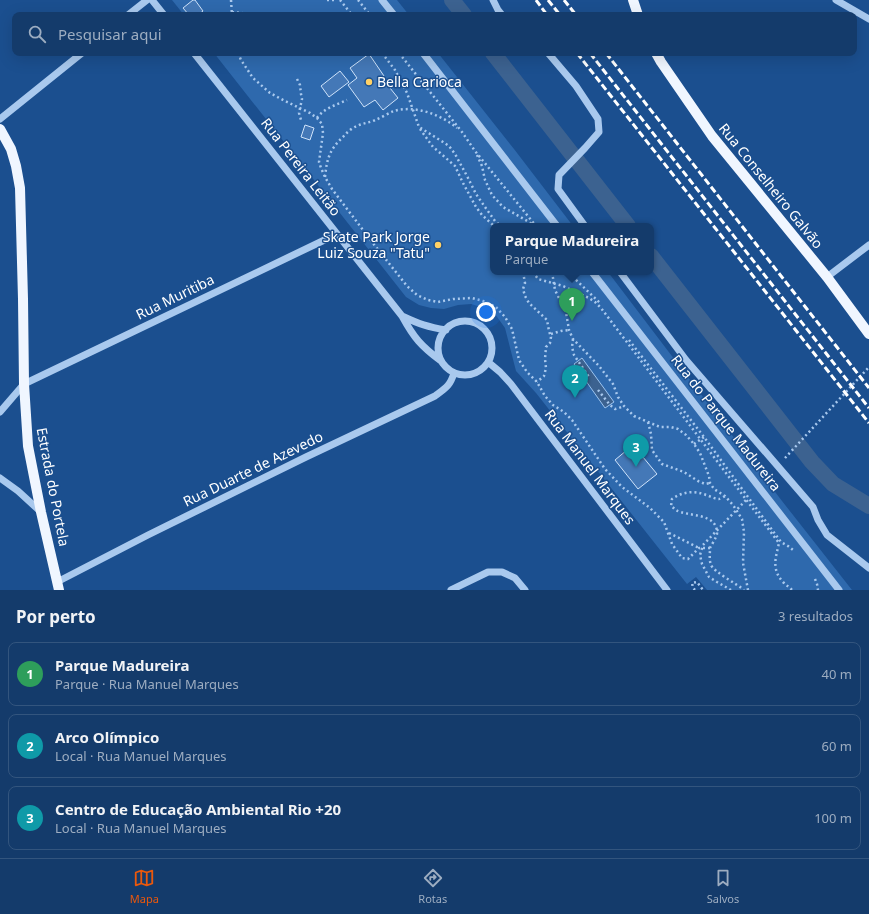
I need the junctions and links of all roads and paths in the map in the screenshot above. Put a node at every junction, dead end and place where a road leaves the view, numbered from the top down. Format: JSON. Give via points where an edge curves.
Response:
{"nodes":[{"id":1,"x":147,"y":0,"type":"edge"},
{"id":2,"x":152,"y":0,"type":"edge"},
{"id":3,"x":231,"y":0,"type":"edge"},
{"id":4,"x":327,"y":0,"type":"edge"},
{"id":5,"x":334,"y":0,"type":"edge"},
{"id":6,"x":340,"y":0,"type":"edge"},
{"id":7,"x":358,"y":0,"type":"edge"},
{"id":8,"x":382,"y":0,"type":"edge"},
{"id":9,"x":493,"y":0,"type":"edge"},
{"id":10,"x":633,"y":0,"type":"edge"},
{"id":11,"x":836,"y":0,"type":"edge"},
{"id":12,"x":132,"y":12,"type":"edge"},
{"id":13,"x":162,"y":12,"type":"edge"},
{"id":14,"x":232,"y":12,"type":"edge"},
{"id":15,"x":350,"y":12,"type":"edge"},
{"id":16,"x":368,"y":12,"type":"edge"},
{"id":17,"x":392,"y":12,"type":"edge"},
{"id":18,"x":500,"y":12,"type":"edge"},
{"id":19,"x":637,"y":12,"type":"edge"},
{"id":20,"x":857,"y":12,"type":"edge"},
{"id":21,"x":857,"y":12,"type":"edge"},
{"id":22,"x":869,"y":19,"type":"edge"},
{"id":23,"x":78,"y":56,"type":"edge"},
{"id":24,"x":196,"y":56,"type":"edge"},
{"id":25,"x":239,"y":56,"type":"edge"},
{"id":26,"x":384,"y":56,"type":"edge"},
{"id":27,"x":401,"y":56,"type":"edge"},
{"id":28,"x":425,"y":56,"type":"edge"},
{"id":29,"x":551,"y":56,"type":"edge"},
{"id":30,"x":658,"y":56,"type":"edge"},
{"id":31,"x":297,"y":78,"type":"dead end"},
{"id":32,"x":347,"y":100,"type":"dead end"},
{"id":33,"x":299,"y":108,"type":"junction"},
{"id":34,"x":413,"y":110,"type":"junction"},
{"id":35,"x":317,"y":118,"type":"junction"},
{"id":36,"x":0,"y":119,"type":"edge"},
{"id":37,"x":301,"y":120,"type":"dead end"},
{"id":38,"x":419,"y":127,"type":"junction"},
{"id":39,"x":0,"y":129,"type":"edge"},
{"id":40,"x":462,"y":132,"type":"junction"},
{"id":41,"x":475,"y":151,"type":"junction"},
{"id":42,"x":325,"y":177,"type":"junction"},
{"id":43,"x":491,"y":223,"type":"edge"},
{"id":44,"x":497,"y":223,"type":"edge"},
{"id":45,"x":530,"y":223,"type":"edge"},
{"id":46,"x":533,"y":223,"type":"edge"},
{"id":47,"x":555,"y":223,"type":"edge"},
{"id":48,"x":583,"y":223,"type":"edge"},
{"id":49,"x":337,"y":234,"type":"junction"},
{"id":50,"x":869,"y":245,"type":"edge"},
{"id":51,"x":524,"y":275,"type":"edge"},
{"id":52,"x":535,"y":275,"type":"edge"},
{"id":53,"x":553,"y":275,"type":"edge"},
{"id":54,"x":572,"y":275,"type":"edge"},
{"id":55,"x":594,"y":275,"type":"edge"},
{"id":56,"x":622,"y":275,"type":"edge"},
{"id":57,"x":827,"y":277,"type":"junction"},
{"id":58,"x":554,"y":283,"type":"junction"},
{"id":59,"x":402,"y":316,"type":"junction"},
{"id":60,"x":446,"y":330,"type":"junction"},
{"id":61,"x":570,"y":330,"type":"junction"},
{"id":62,"x":550,"y":334,"type":"junction"},
{"id":63,"x":869,"y":334,"type":"edge"},
{"id":64,"x":573,"y":339,"type":"junction"},
{"id":65,"x":441,"y":361,"type":"junction"},
{"id":66,"x":488,"y":362,"type":"junction"},
{"id":67,"x":869,"y":367,"type":"edge"},
{"id":68,"x":454,"y":373,"type":"junction"},
{"id":69,"x":589,"y":377,"type":"dead end"},
{"id":70,"x":537,"y":382,"type":"junction"},
{"id":71,"x":24,"y":384,"type":"junction"},
{"id":72,"x":598,"y":390,"type":"dead end"},
{"id":73,"x":624,"y":406,"type":"junction"},
{"id":74,"x":0,"y":412,"type":"edge"},
{"id":75,"x":648,"y":422,"type":"junction"},
{"id":76,"x":704,"y":437,"type":"junction"},
{"id":77,"x":700,"y":439,"type":"junction"},
{"id":78,"x":694,"y":444,"type":"junction"},
{"id":79,"x":784,"y":459,"type":"dead end"},
{"id":80,"x":0,"y":478,"type":"edge"},
{"id":81,"x":710,"y":483,"type":"junction"},
{"id":82,"x":752,"y":493,"type":"dead end"},
{"id":83,"x":725,"y":496,"type":"junction"},
{"id":84,"x":41,"y":512,"type":"junction"},
{"id":85,"x":668,"y":533,"type":"junction"},
{"id":86,"x":699,"y":548,"type":"junction"},
{"id":87,"x":710,"y":548,"type":"junction"},
{"id":88,"x":796,"y":554,"type":"dead end"},
{"id":89,"x":869,"y":568,"type":"edge"},
{"id":90,"x":814,"y":575,"type":"dead end"},
{"id":91,"x":58,"y":586,"type":"edge"},
{"id":92,"x":452,"y":590,"type":"edge"},
{"id":93,"x":525,"y":590,"type":"edge"},
{"id":94,"x":667,"y":590,"type":"edge"},
{"id":95,"x":695,"y":590,"type":"edge"},
{"id":96,"x":703,"y":590,"type":"edge"},
{"id":97,"x":730,"y":590,"type":"edge"},
{"id":98,"x":744,"y":590,"type":"edge"},
{"id":99,"x":748,"y":590,"type":"edge"},
{"id":100,"x":792,"y":590,"type":"edge"},
{"id":101,"x":818,"y":590,"type":"edge"},
{"id":102,"x":839,"y":590,"type":"edge"}],
"edges":[{"from":1,"to":12,"type":"street"},
{"from":2,"to":13,"type":"street"},
{"from":3,"to":14,"type":"path"},
{"from":4,"to":5,"type":"path"},
{"from":6,"to":15,"type":"path"},
{"from":7,"to":16,"type":"path"},
{"from":8,"to":17,"type":"street"},
{"from":9,"to":18,"type":"street"},
{"from":10,"to":19,"type":"main road"},
{"from":11,"to":21,"type":"street"},
{"from":20,"to":22,"type":"street"},
{"from":23,"to":36,"type":"street"},
{"from":24,"to":49,"type":"street","name":"Rua Pereira Leitão"},
{"from":25,"to":33,"type":"path","via":[[253,78],[270,93]]},
{"from":26,"to":34,"type":"path","via":[[395,70]]},
{"from":27,"to":40,"type":"path"},
{"from":28,"to":47,"type":"street"},
{"from":29,"to":48,"type":"street","via":[[576,86],[598,119],[599,132],[559,175],[558,189]]},
{"from":30,"to":57,"type":"main road","name":"Rua Conselheiro Galvão","via":[[712,136]]},
{"from":31,"to":33,"type":"path","via":[[302,99]]},
{"from":32,"to":35,"type":"path","via":[[328,108]]},
{"from":33,"to":35,"type":"path"},
{"from":33,"to":37,"type":"path"},
{"from":34,"to":38,"type":"path"},
{"from":34,"to":40,"type":"path","via":[[429,112]]},
{"from":34,"to":42,"type":"path","via":[[393,111],[350,130],[333,147],[328,157]]},
{"from":35,"to":42,"type":"path","via":[[322,124],[319,162]]},
{"from":38,"to":43,"type":"path","via":[[433,147],[455,166],[476,207]]},
{"from":38,"to":44,"type":"path","via":[[449,146],[476,194]]},
{"from":39,"to":71,"type":"main road","name":"Estrada do Portela","via":[[11,149],[20,188]]},
{"from":40,"to":41,"type":"path"},
{"from":41,"to":45,"type":"path","via":[[492,195],[503,207]]},
{"from":41,"to":46,"type":"path"},
{"from":42,"to":70,"type":"path","via":[[395,272],[417,295],[438,302],[472,298],[496,307],[506,317],[512,329],[519,360]]},
{"from":49,"to":59,"type":"street","name":"Rua Pereira Leitão"},
{"from":49,"to":71,"type":"street","name":"Rua Muritiba"},
{"from":50,"to":57,"type":"street"},
{"from":51,"to":62,"type":"path","via":[[525,296],[547,320]]},
{"from":52,"to":58,"type":"path","via":[[538,279]]},
{"from":53,"to":58,"type":"path"},
{"from":54,"to":76,"type":"path","via":[[602,304]]},
{"from":55,"to":102,"type":"street","name":"Rua do Parque Madureira"},
{"from":56,"to":89,"type":"street","via":[[686,360],[813,507],[828,535]]},
{"from":57,"to":63,"type":"main road","name":"Rua Conselheiro Galvão"},
{"from":58,"to":61,"type":"path","via":[[566,312]]},
{"from":58,"to":77,"type":"path","via":[[595,302]]},
{"from":59,"to":60,"type":"street","name":"Rua Pereira Leitão","via":[[418,324]]},
{"from":59,"to":65,"type":"street","name":"Rua Pereira Leitão","via":[[420,344]]},
{"from":60,"to":65,"type":"street","via":[[438,344]]},
{"from":60,"to":66,"type":"street","via":[[453,324],[470,322],[485,330],[492,346]]},
{"from":61,"to":62,"type":"path"},
{"from":61,"to":64,"type":"path"},
{"from":62,"to":70,"type":"path","via":[[552,337],[546,347],[544,376]]},
{"from":64,"to":69,"type":"path","via":[[574,354]]},
{"from":64,"to":73,"type":"path","via":[[613,384]]},
{"from":65,"to":68,"type":"street"},
{"from":66,"to":68,"type":"street","via":[[470,375]]},
{"from":66,"to":94,"type":"street","name":"Rua Manuel Marques","via":[[511,384]]},
{"from":67,"to":79,"type":"path"},
{"from":68,"to":91,"type":"street","name":"Rua Duarte de Azevedo","via":[[450,384],[435,396],[148,535]]},
{"from":70,"to":85,"type":"path","via":[[553,405],[572,420],[604,469],[622,487],[650,508],[664,522]]},
{"from":71,"to":74,"type":"street"},
{"from":71,"to":84,"type":"main road","name":"Estrada do Portela","via":[[28,446]]},
{"from":72,"to":73,"type":"path","via":[[615,409]]},
{"from":73,"to":75,"type":"path","via":[[634,416]]},
{"from":75,"to":78,"type":"path","via":[[678,430]]},
{"from":75,"to":81,"type":"path","via":[[652,450],[662,464],[684,472],[705,484]]},
{"from":76,"to":77,"type":"path"},
{"from":76,"to":88,"type":"path","via":[[781,542]]},
{"from":77,"to":78,"type":"path"},
{"from":77,"to":100,"type":"path","via":[[779,542],[775,567],[777,575]]},
{"from":78,"to":81,"type":"path","via":[[700,453]]},
{"from":80,"to":84,"type":"street"},
{"from":81,"to":83,"type":"path"},
{"from":82,"to":97,"type":"path","via":[[703,545],[700,555],[709,577]]},
{"from":83,"to":87,"type":"path","via":[[719,499],[695,492],[678,495],[672,499],[672,506],[676,510],[712,521],[717,535]]},
{"from":83,"to":99,"type":"path","via":[[742,519],[743,563]]},
{"from":84,"to":91,"type":"main road","name":"Estrada do Portela"},
{"from":85,"to":86,"type":"path"},
{"from":85,"to":86,"type":"path","via":[[682,558],[688,559]]},
{"from":86,"to":87,"type":"path"},
{"from":87,"to":98,"type":"path","via":[[711,565]]},
{"from":90,"to":101,"type":"path"},
{"from":92,"to":93,"type":"street","via":[[488,572],[502,572],[515,578]]},
{"from":95,"to":96,"type":"path","via":[[692,583],[697,582]]}]}
